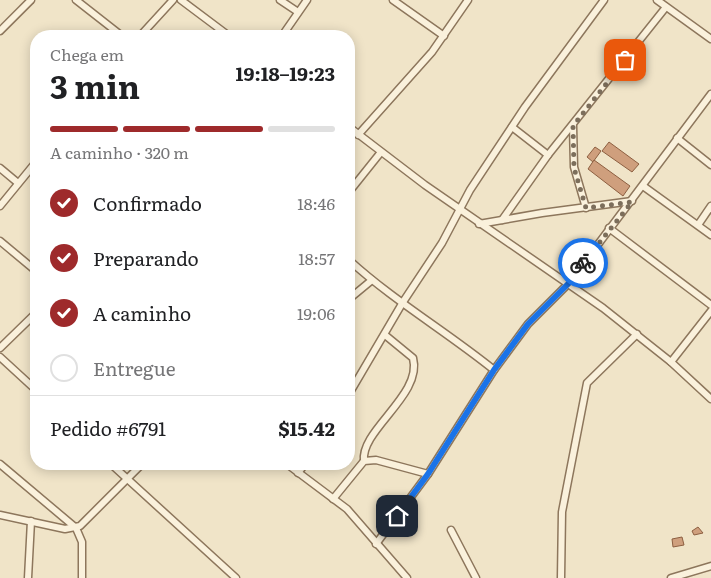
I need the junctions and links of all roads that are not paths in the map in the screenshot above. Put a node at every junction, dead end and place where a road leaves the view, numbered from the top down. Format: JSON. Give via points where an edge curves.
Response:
{"nodes":[{"id":1,"x":31,"y":0,"type":"edge"},
{"id":2,"x":76,"y":0,"type":"edge"},
{"id":3,"x":173,"y":0,"type":"edge"},
{"id":4,"x":181,"y":0,"type":"edge"},
{"id":5,"x":280,"y":0,"type":"edge"},
{"id":6,"x":306,"y":0,"type":"edge"},
{"id":7,"x":393,"y":0,"type":"edge"},
{"id":8,"x":468,"y":0,"type":"edge"},
{"id":9,"x":604,"y":0,"type":"edge"},
{"id":10,"x":657,"y":0,"type":"edge"},
{"id":11,"x":666,"y":7,"type":"junction"},
{"id":12,"x":298,"y":12,"type":"junction"},
{"id":13,"x":114,"y":30,"type":"edge"},
{"id":14,"x":146,"y":30,"type":"edge"},
{"id":15,"x":221,"y":30,"type":"edge"},
{"id":16,"x":286,"y":30,"type":"edge"},
{"id":17,"x":0,"y":31,"type":"edge"},
{"id":18,"x":444,"y":36,"type":"junction"},
{"id":19,"x":711,"y":39,"type":"edge"},
{"id":20,"x":711,"y":94,"type":"edge"},
{"id":21,"x":573,"y":126,"type":"junction"},
{"id":22,"x":512,"y":127,"type":"junction"},
{"id":23,"x":355,"y":132,"type":"edge"},
{"id":24,"x":358,"y":135,"type":"junction"},
{"id":25,"x":677,"y":138,"type":"junction"},
{"id":26,"x":381,"y":152,"type":"junction"},
{"id":27,"x":548,"y":155,"type":"junction"},
{"id":28,"x":711,"y":165,"type":"edge"},
{"id":29,"x":0,"y":168,"type":"edge"},
{"id":30,"x":30,"y":169,"type":"edge"},
{"id":31,"x":18,"y":183,"type":"junction"},
{"id":32,"x":355,"y":184,"type":"edge"},
{"id":33,"x":643,"y":186,"type":"junction"},
{"id":34,"x":632,"y":202,"type":"junction"},
{"id":35,"x":0,"y":206,"type":"edge"},
{"id":36,"x":711,"y":206,"type":"edge"},
{"id":37,"x":460,"y":208,"type":"junction"},
{"id":38,"x":586,"y":208,"type":"junction"},
{"id":39,"x":502,"y":220,"type":"junction"},
{"id":40,"x":479,"y":224,"type":"junction"},
{"id":41,"x":698,"y":225,"type":"junction"},
{"id":42,"x":609,"y":228,"type":"junction"},
{"id":43,"x":711,"y":235,"type":"edge"},
{"id":44,"x":0,"y":241,"type":"edge"},
{"id":45,"x":355,"y":265,"type":"edge"},
{"id":46,"x":30,"y":267,"type":"edge"},
{"id":47,"x":372,"y":280,"type":"junction"},
{"id":48,"x":569,"y":283,"type":"junction"},
{"id":49,"x":355,"y":294,"type":"edge"},
{"id":50,"x":403,"y":302,"type":"junction"},
{"id":51,"x":711,"y":305,"type":"edge"},
{"id":52,"x":711,"y":311,"type":"edge"},
{"id":53,"x":30,"y":319,"type":"edge"},
{"id":54,"x":637,"y":334,"type":"junction"},
{"id":55,"x":385,"y":335,"type":"junction"},
{"id":56,"x":0,"y":348,"type":"edge"},
{"id":57,"x":0,"y":357,"type":"edge"},
{"id":58,"x":671,"y":362,"type":"junction"},
{"id":59,"x":494,"y":370,"type":"junction"},
{"id":60,"x":30,"y":384,"type":"edge"},
{"id":61,"x":355,"y":384,"type":"edge"},
{"id":62,"x":711,"y":399,"type":"edge"},
{"id":63,"x":364,"y":461,"type":"junction"},
{"id":64,"x":0,"y":464,"type":"edge"},
{"id":65,"x":117,"y":470,"type":"edge"},
{"id":66,"x":136,"y":470,"type":"edge"},
{"id":67,"x":294,"y":470,"type":"edge"},
{"id":68,"x":300,"y":470,"type":"edge"},
{"id":69,"x":298,"y":473,"type":"junction"},
{"id":70,"x":428,"y":474,"type":"junction"},
{"id":71,"x":127,"y":480,"type":"junction"},
{"id":72,"x":333,"y":498,"type":"junction"},
{"id":73,"x":0,"y":515,"type":"edge"},
{"id":74,"x":31,"y":521,"type":"junction"},
{"id":75,"x":76,"y":528,"type":"junction"},
{"id":76,"x":451,"y":530,"type":"dead end"},
{"id":77,"x":376,"y":544,"type":"junction"},
{"id":78,"x":711,"y":566,"type":"edge"},
{"id":79,"x":28,"y":578,"type":"edge"},
{"id":80,"x":82,"y":578,"type":"edge"},
{"id":81,"x":236,"y":578,"type":"edge"},
{"id":82,"x":407,"y":578,"type":"edge"},
{"id":83,"x":476,"y":578,"type":"edge"},
{"id":84,"x":561,"y":578,"type":"edge"},
{"id":85,"x":671,"y":578,"type":"edge"}],
"edges":[{"from":1,"to":17,"type":"street"},
{"from":2,"to":13,"type":"street"},
{"from":3,"to":14,"type":"street"},
{"from":4,"to":15,"type":"street"},
{"from":5,"to":12,"type":"street"},
{"from":6,"to":12,"type":"street"},
{"from":7,"to":18,"type":"street"},
{"from":8,"to":18,"type":"street"},
{"from":9,"to":22,"type":"street"},
{"from":10,"to":11,"type":"street"},
{"from":11,"to":19,"type":"street"},
{"from":11,"to":21,"type":"street"},
{"from":12,"to":16,"type":"street"},
{"from":18,"to":24,"type":"street"},
{"from":20,"to":25,"type":"street"},
{"from":21,"to":27,"type":"street"},
{"from":21,"to":38,"type":"street","via":[[574,168]]},
{"from":22,"to":27,"type":"street"},
{"from":22,"to":37,"type":"street"},
{"from":23,"to":24,"type":"street"},
{"from":24,"to":26,"type":"street"},
{"from":25,"to":28,"type":"street"},
{"from":25,"to":33,"type":"street"},
{"from":26,"to":32,"type":"street"},
{"from":26,"to":37,"type":"street"},
{"from":27,"to":39,"type":"street"},
{"from":29,"to":31,"type":"street"},
{"from":30,"to":31,"type":"street"},
{"from":31,"to":35,"type":"street"},
{"from":33,"to":34,"type":"street"},
{"from":33,"to":41,"type":"street"},
{"from":34,"to":38,"type":"street"},
{"from":34,"to":42,"type":"street"},
{"from":36,"to":41,"type":"street"},
{"from":37,"to":40,"type":"street"},
{"from":37,"to":50,"type":"street","via":[[442,243]]},
{"from":38,"to":39,"type":"street"},
{"from":39,"to":40,"type":"street"},
{"from":40,"to":48,"type":"street"},
{"from":41,"to":43,"type":"street"},
{"from":42,"to":48,"type":"street"},
{"from":42,"to":51,"type":"street"},
{"from":44,"to":46,"type":"street"},
{"from":45,"to":47,"type":"street"},
{"from":47,"to":49,"type":"street"},
{"from":47,"to":50,"type":"street"},
{"from":48,"to":54,"type":"street"},
{"from":48,"to":59,"type":"street","via":[[528,324]]},
{"from":50,"to":55,"type":"street"},
{"from":50,"to":59,"type":"street"},
{"from":52,"to":58,"type":"street"},
{"from":53,"to":56,"type":"street"},
{"from":54,"to":58,"type":"street"},
{"from":54,"to":84,"type":"street","via":[[584,388],[562,512]]},
{"from":55,"to":61,"type":"street"},
{"from":55,"to":63,"type":"street","via":[[413,358],[414,370],[407,387],[365,448]]},
{"from":57,"to":60,"type":"street"},
{"from":58,"to":62,"type":"street"},
{"from":59,"to":70,"type":"street"},
{"from":63,"to":70,"type":"street","via":[[376,460]]},
{"from":63,"to":72,"type":"street"},
{"from":64,"to":75,"type":"street"},
{"from":65,"to":71,"type":"street"},
{"from":66,"to":71,"type":"street"},
{"from":67,"to":69,"type":"street"},
{"from":68,"to":69,"type":"street"},
{"from":69,"to":72,"type":"street"},
{"from":70,"to":77,"type":"street"},
{"from":71,"to":75,"type":"street","via":[[85,523]]},
{"from":71,"to":81,"type":"street"},
{"from":72,"to":77,"type":"street","via":[[347,509]]},
{"from":73,"to":74,"type":"street"},
{"from":74,"to":75,"type":"street","via":[[65,529]]},
{"from":74,"to":79,"type":"street"},
{"from":75,"to":80,"type":"street","via":[[82,542]]},
{"from":76,"to":83,"type":"street"},
{"from":77,"to":82,"type":"street"},
{"from":78,"to":85,"type":"street"}]}
